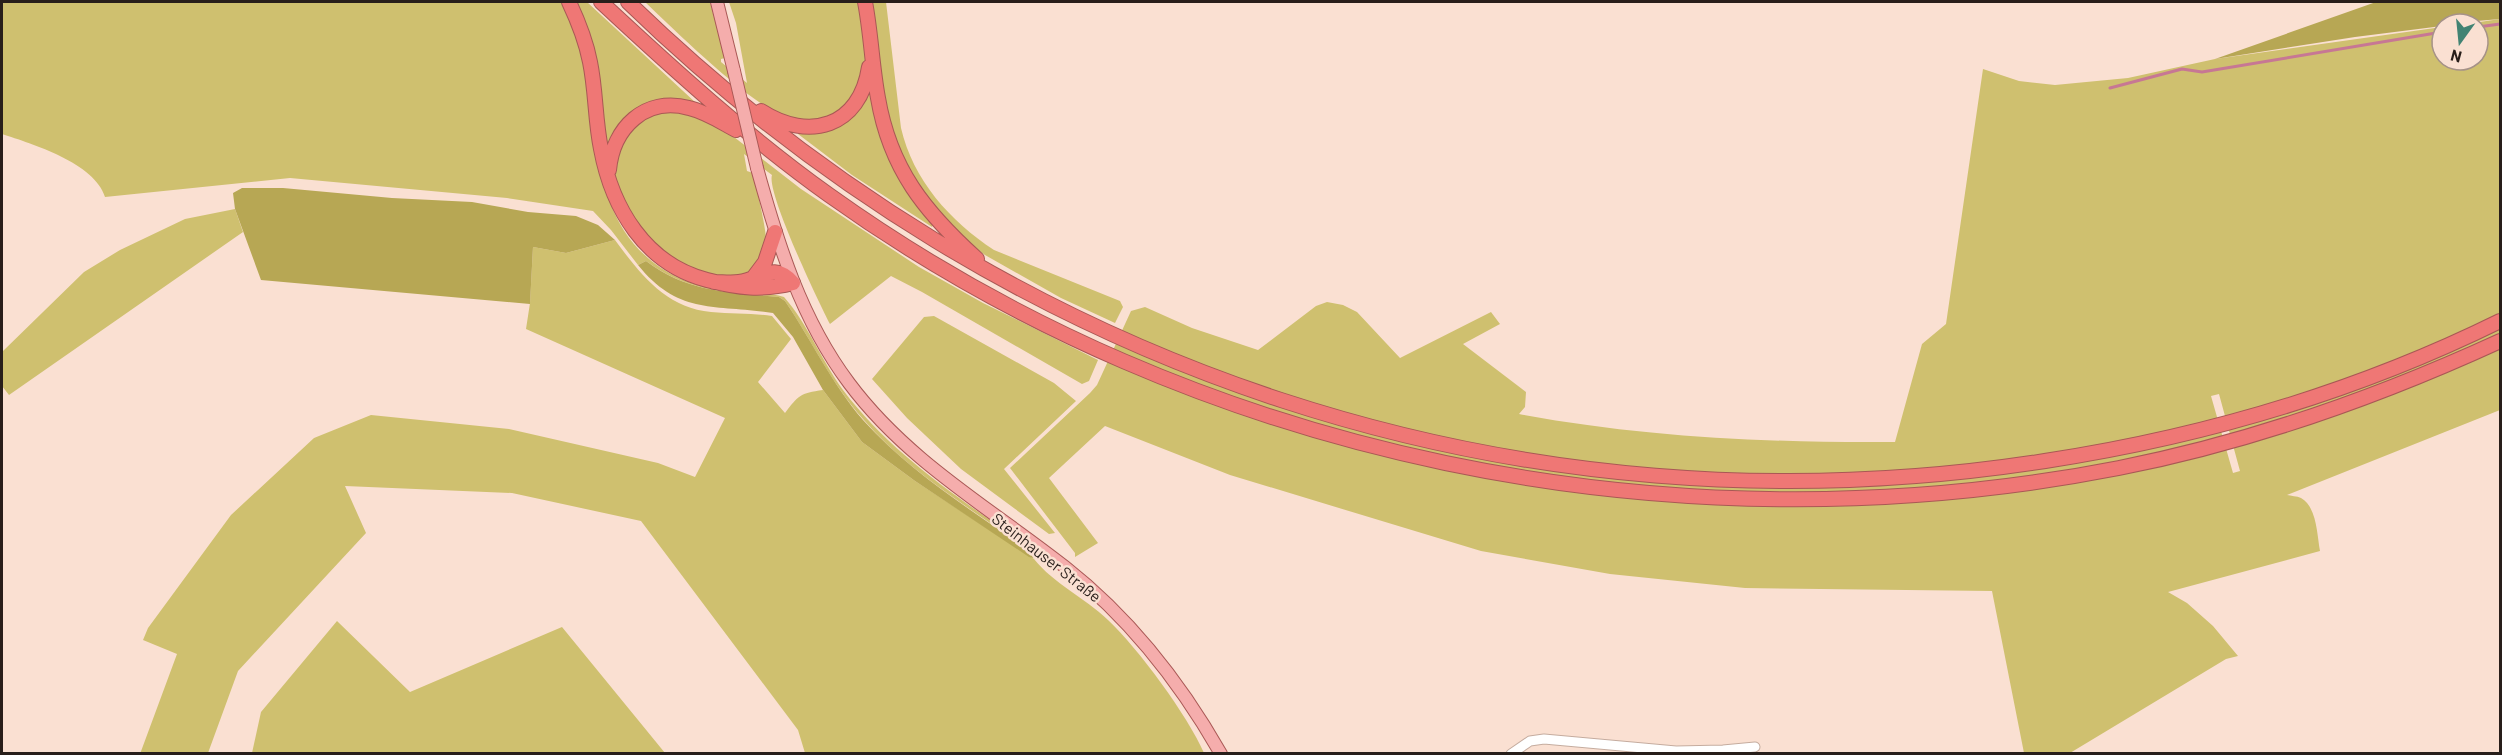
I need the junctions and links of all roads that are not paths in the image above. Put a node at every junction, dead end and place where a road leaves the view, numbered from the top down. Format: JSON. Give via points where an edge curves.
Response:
{"nodes":[{"id":1,"x":569,"y":2,"type":"edge"},
{"id":2,"x":601,"y":2,"type":"edge"},
{"id":3,"x":628,"y":2,"type":"edge"},
{"id":4,"x":717,"y":2,"type":"edge"},
{"id":5,"x":865,"y":2,"type":"edge"},
{"id":6,"x":871,"y":53,"type":"junction"},
{"id":7,"x":713,"y":80,"type":"junction"},
{"id":8,"x":762,"y":144,"type":"junction"},
{"id":9,"x":608,"y":174,"type":"junction"},
{"id":10,"x":775,"y":232,"type":"junction"},
{"id":11,"x":753,"y":278,"type":"junction"},
{"id":12,"x":1001,"y":280,"type":"junction"},
{"id":13,"x":714,"y":282,"type":"junction"},
{"id":14,"x":793,"y":283,"type":"junction"},
{"id":15,"x":2500,"y":321,"type":"edge"},
{"id":16,"x":2500,"y":341,"type":"edge"},
{"id":17,"x":1755,"y":747,"type":"dead end"},
{"id":18,"x":1221,"y":753,"type":"edge"},
{"id":19,"x":1511,"y":753,"type":"edge"}],
"edges":[{"from":1,"to":9,"type":"highway","via":[[591,64],[601,150]]},
{"from":2,"to":8,"type":"highway","via":[[680,76]]},
{"from":3,"to":7,"type":"highway"},
{"from":4,"to":10,"type":"main road","name":"Steinhauser Straße","bridge":true},
{"from":5,"to":6,"type":"highway"},
{"from":6,"to":7,"type":"highway","via":[[867,79],[856,103],[844,116],[821,126],[796,126],[778,120]]},
{"from":6,"to":12,"type":"highway","via":[[887,136],[908,183],[949,234]]},
{"from":7,"to":12,"type":"highway","via":[[837,177],[903,222]]},
{"from":8,"to":9,"type":"highway","via":[[694,109],[657,107],[641,113],[624,128],[613,148]]},
{"from":8,"to":16,"type":"highway","via":[[830,196],[929,260],[1001,301],[1156,374],[1268,415],[1394,452],[1539,481],[1611,490],[1772,500],[1893,497],[2070,477],[2186,453],[2267,431],[2396,387]]},
{"from":9,"to":13,"type":"highway","via":[[620,210],[653,252],[682,272]]},
{"from":10,"to":11,"type":"highway","via":[[765,262]]},
{"from":10,"to":14,"type":"main road","name":"Steinhauser Straße"},
{"from":11,"to":13,"type":"highway"},
{"from":11,"to":14,"type":"highway","via":[[774,272],[786,275]]},
{"from":12,"to":15,"type":"highway","via":[[1102,331],[1202,373],[1274,399],[1402,435],[1537,463],[1760,482],[1927,476],[2122,449],[2335,390]]},
{"from":13,"to":14,"type":"highway","via":[[755,289]]},
{"from":14,"to":18,"type":"main road","name":"Steinhauser Straße","via":[[822,342],[886,427],[928,466],[1067,569],[1138,634],[1181,688]]},
{"from":17,"to":19,"type":"street","via":[[1676,751],[1544,739],[1530,741]]}]}
